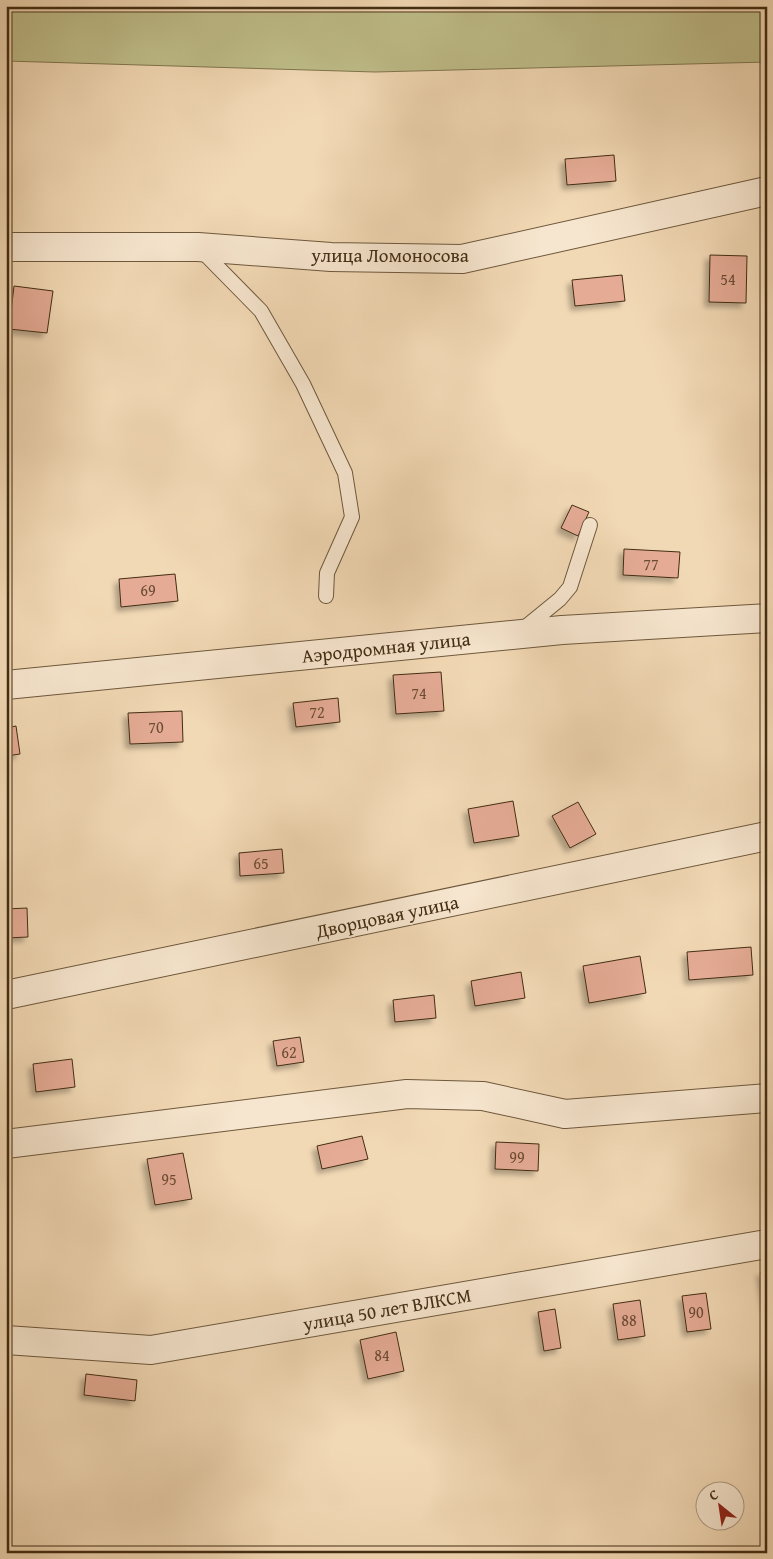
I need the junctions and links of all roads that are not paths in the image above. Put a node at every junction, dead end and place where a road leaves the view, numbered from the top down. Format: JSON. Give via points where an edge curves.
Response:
{"nodes":[{"id":1,"x":767,"y":191,"type":"edge"},
{"id":2,"x":6,"y":246,"type":"edge"},
{"id":3,"x":198,"y":247,"type":"junction"},
{"id":4,"x":590,"y":525,"type":"dead end"},
{"id":5,"x":326,"y":596,"type":"dead end"},
{"id":6,"x":767,"y":618,"type":"edge"},
{"id":7,"x":518,"y":634,"type":"junction"},
{"id":8,"x":6,"y":685,"type":"edge"},
{"id":9,"x":767,"y":836,"type":"edge"},
{"id":10,"x":6,"y":995,"type":"edge"},
{"id":11,"x":767,"y":1098,"type":"edge"},
{"id":12,"x":6,"y":1144,"type":"edge"},
{"id":13,"x":767,"y":1244,"type":"edge"},
{"id":14,"x":6,"y":1340,"type":"edge"}],
"edges":[{"from":1,"to":3,"type":"street","name":"улица Ломоносова","via":[[462,259],[330,257]]},
{"from":2,"to":3,"type":"street","name":"улица Ломоносова"},
{"from":3,"to":5,"type":"lane","via":[[261,311],[303,384],[345,473],[352,517],[327,573]]},
{"from":4,"to":7,"type":"lane","via":[[570,587]]},
{"from":6,"to":7,"type":"street","name":"Аэродромная улица"},
{"from":7,"to":8,"type":"street","name":"Аэродромная улица"},
{"from":9,"to":10,"type":"street","name":"Дворцовая улица"},
{"from":11,"to":12,"type":"street","via":[[565,1114],[483,1096],[408,1094]]},
{"from":13,"to":14,"type":"street","name":"улица 50 лет ВЛКСМ","via":[[151,1350]]}]}
